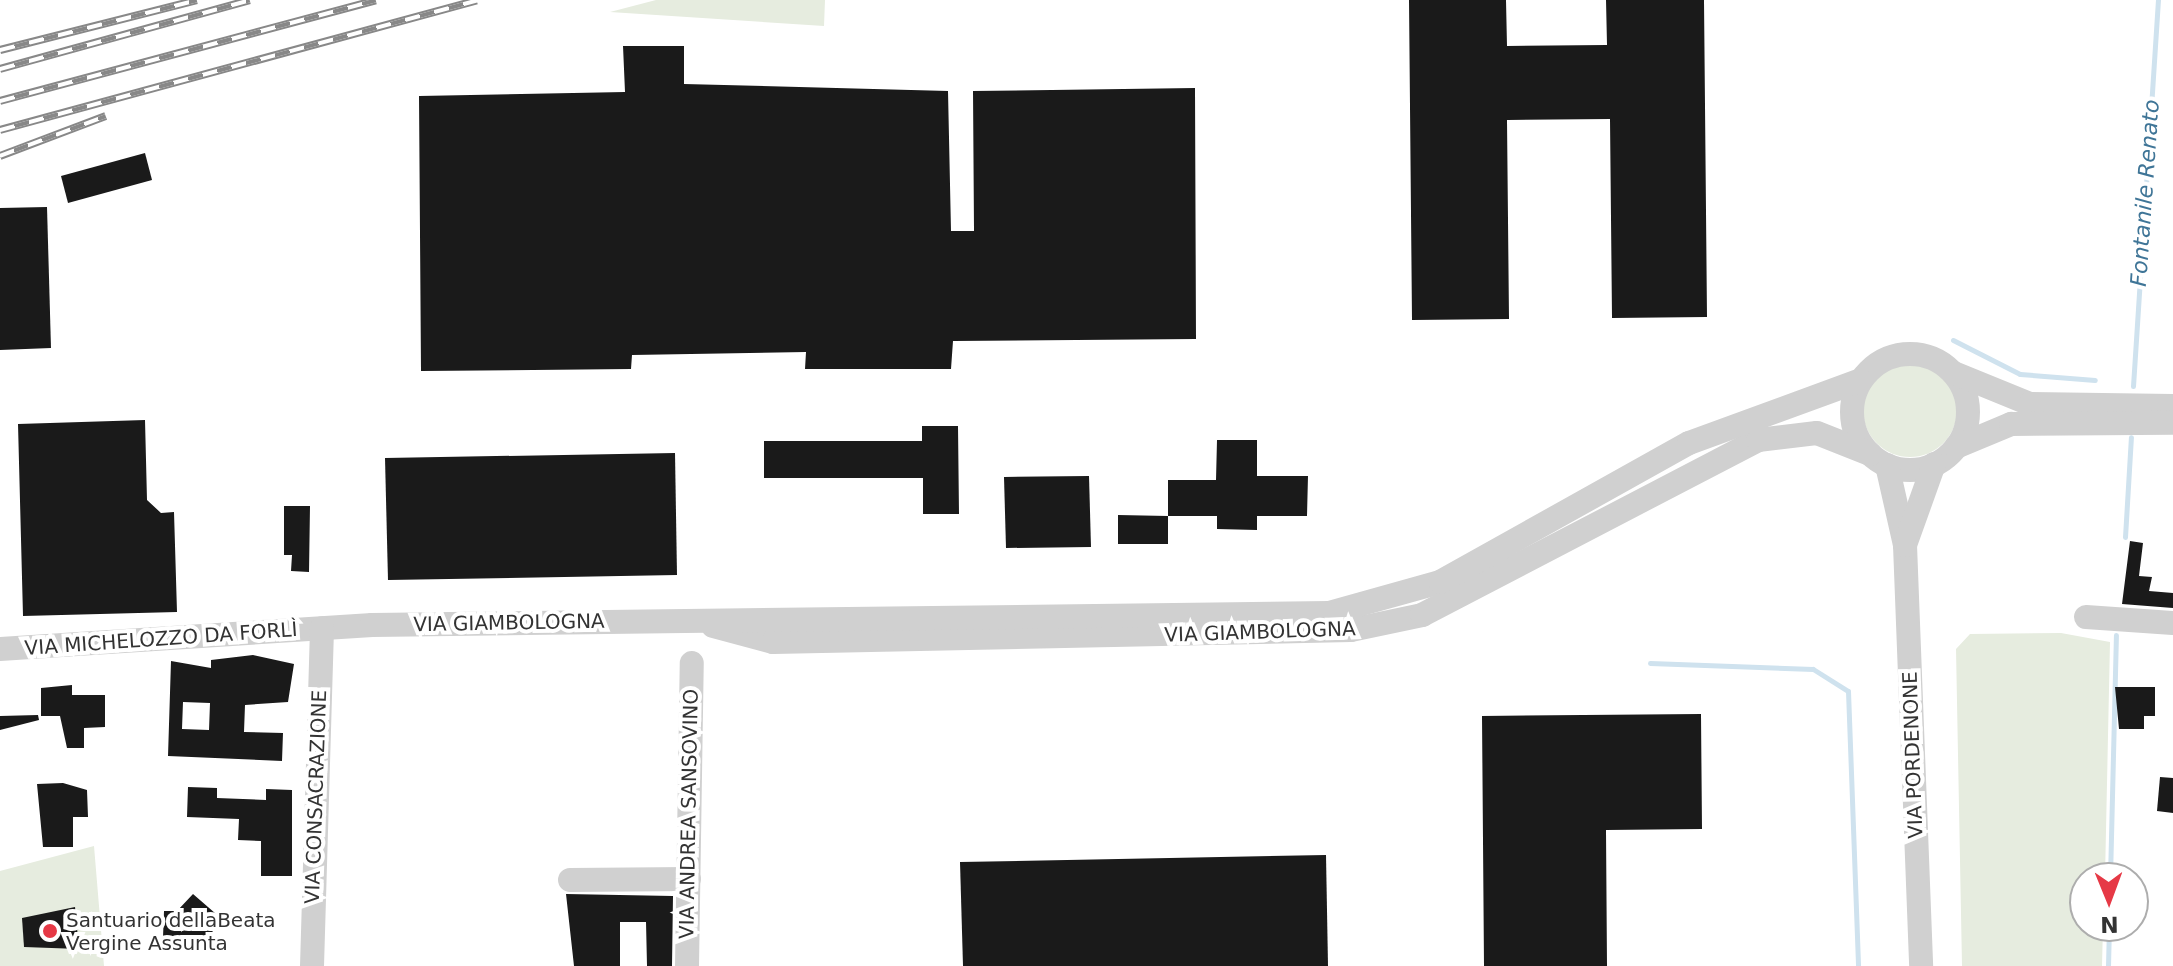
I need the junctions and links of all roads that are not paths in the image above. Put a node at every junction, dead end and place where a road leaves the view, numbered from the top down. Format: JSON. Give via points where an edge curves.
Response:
{"nodes":[{"id":1,"x":1953,"y":372,"type":"junction"},
{"id":2,"x":1861,"y":380,"type":"junction"},
{"id":3,"x":2173,"y":406,"type":"edge"},
{"id":4,"x":2173,"y":423,"type":"edge"},
{"id":5,"x":1956,"y":447,"type":"junction"},
{"id":6,"x":1878,"y":459,"type":"junction"},
{"id":7,"x":1934,"y":464,"type":"junction"},
{"id":8,"x":1905,"y":545,"type":"junction"},
{"id":9,"x":1142,"y":615,"type":"junction"},
{"id":10,"x":2086,"y":617,"type":"dead end"},
{"id":11,"x":696,"y":620,"type":"junction"},
{"id":12,"x":2173,"y":623,"type":"edge"},
{"id":13,"x":322,"y":628,"type":"junction"},
{"id":14,"x":745,"y":637,"type":"junction"},
{"id":15,"x":0,"y":649,"type":"edge"},
{"id":16,"x":692,"y":663,"type":"dead end"},
{"id":17,"x":689,"y":879,"type":"junction"},
{"id":18,"x":570,"y":880,"type":"dead end"},
{"id":19,"x":312,"y":966,"type":"edge"},
{"id":20,"x":687,"y":966,"type":"edge"},
{"id":21,"x":1921,"y":966,"type":"edge"}],
"edges":[{"from":1,"to":2,"type":"street","via":[[1931,357],[1905,354],[1882,361]]},
{"from":1,"to":3,"type":"street","via":[[2030,404]]},
{"from":1,"to":5,"type":"street","via":[[1968,409]]},
{"from":2,"to":6,"type":"street","via":[[1852,418]]},
{"from":2,"to":9,"type":"street","name":"VIA GIAMBOLOGNA","via":[[1689,443],[1409,595],[1329,613]]},
{"from":4,"to":5,"type":"street","via":[[2011,424]]},
{"from":5,"to":7,"type":"street"},
{"from":6,"to":7,"type":"street"},
{"from":6,"to":8,"type":"street","name":"VIA PORDENONE"},
{"from":6,"to":14,"type":"street","name":"VIA GIAMBOLOGNA","via":[[1817,433],[1758,440],[1463,596],[1373,627],[1016,639]]},
{"from":7,"to":8,"type":"street","name":"VIA PORDENONE"},
{"from":8,"to":21,"type":"street","name":"VIA PORDENONE"},
{"from":9,"to":11,"type":"street","name":"VIA GIAMBOLOGNA"},
{"from":9,"to":14,"type":"street","name":"VIA GIAMBOLOGNA","via":[[1100,624],[761,628]]},
{"from":10,"to":12,"type":"street"},
{"from":11,"to":13,"type":"street","name":"VIA GIAMBOLOGNA"},
{"from":11,"to":14,"type":"street","name":"VIA GIAMBOLOGNA"},
{"from":13,"to":15,"type":"street","name":"VIA MICHELOZZO DA FORLÌ"},
{"from":13,"to":19,"type":"street","name":"VIA CONSACRAZIONE"},
{"from":16,"to":17,"type":"street","name":"VIA ANDREA SANSOVINO"},
{"from":17,"to":18,"type":"street"},
{"from":17,"to":20,"type":"street","name":"VIA ANDREA SANSOVINO"}]}
